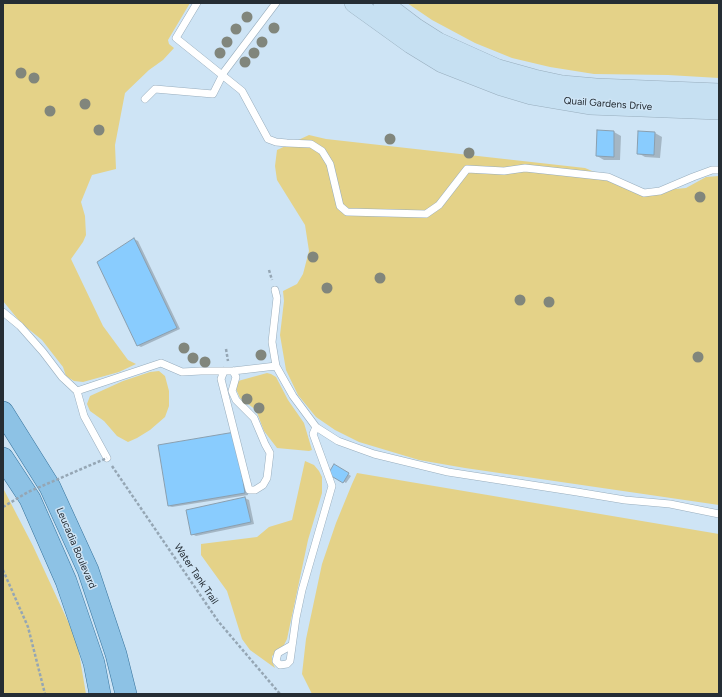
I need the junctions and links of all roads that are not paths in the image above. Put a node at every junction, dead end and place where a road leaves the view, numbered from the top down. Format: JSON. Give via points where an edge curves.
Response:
{"nodes":[{"id":1,"x":197,"y":3,"type":"edge"},
{"id":2,"x":276,"y":3,"type":"edge"},
{"id":3,"x":354,"y":3,"type":"edge"},
{"id":4,"x":384,"y":3,"type":"edge"},
{"id":5,"x":223,"y":76,"type":"junction"},
{"id":6,"x":719,"y":93,"type":"edge"},
{"id":7,"x":145,"y":99,"type":"dead end"},
{"id":8,"x":719,"y":110,"type":"edge"},
{"id":9,"x":719,"y":170,"type":"edge"},
{"id":10,"x":275,"y":290,"type":"dead end"},
{"id":11,"x":3,"y":312,"type":"edge"},
{"id":12,"x":276,"y":366,"type":"junction"},
{"id":13,"x":224,"y":371,"type":"junction"},
{"id":14,"x":233,"y":371,"type":"junction"},
{"id":15,"x":77,"y":391,"type":"junction"},
{"id":16,"x":3,"y":412,"type":"edge"},
{"id":17,"x":316,"y":427,"type":"junction"},
{"id":18,"x":3,"y":458,"type":"edge"},
{"id":19,"x":107,"y":458,"type":"road end"},
{"id":20,"x":719,"y":514,"type":"edge"},
{"id":21,"x":292,"y":645,"type":"dead end"},
{"id":22,"x":100,"y":694,"type":"edge"},
{"id":23,"x":126,"y":694,"type":"edge"}],
"edges":[{"from":1,"to":5,"type":"lane","via":[[176,38]]},
{"from":2,"to":5,"type":"lane"},
{"from":3,"to":8,"type":"main road","name":"Quail Gardens Drive","via":[[442,63],[531,95],[590,105]]},
{"from":4,"to":6,"type":"main road","name":"Quail Gardens Drive","via":[[438,42],[498,69],[534,79],[596,88]]},
{"from":5,"to":7,"type":"lane","via":[[213,94],[155,89]]},
{"from":5,"to":9,"type":"lane","via":[[242,91],[268,139],[287,144],[310,144],[322,151],[330,164],[340,206],[347,212],[426,214],[439,205],[467,169],[504,171],[525,168],[608,177],[644,193],[660,191],[712,170]]},
{"from":10,"to":12,"type":"lane","via":[[277,298],[272,342]]},
{"from":11,"to":15,"type":"lane","via":[[20,326],[62,378]]},
{"from":12,"to":14,"type":"lane"},
{"from":12,"to":17,"type":"lane","via":[[293,396]]},
{"from":13,"to":14,"type":"lane"},
{"from":13,"to":14,"type":"lane","via":[[221,379],[249,490],[255,490],[268,478],[270,453],[254,418],[236,400],[232,391],[236,377]]},
{"from":13,"to":15,"type":"lane","via":[[182,372],[162,363]]},
{"from":15,"to":19,"type":"lane","via":[[84,416]]},
{"from":16,"to":23,"type":"main road","name":"Leucadia Boulevard","via":[[50,487],[88,570],[116,654]]},
{"from":17,"to":20,"type":"lane","via":[[338,440],[374,454],[448,472],[625,500],[670,504]]},
{"from":17,"to":21,"type":"lane","via":[[313,434],[332,486],[305,577]]},
{"from":18,"to":22,"type":"main road","via":[[30,499],[66,581],[94,663]]}]}
